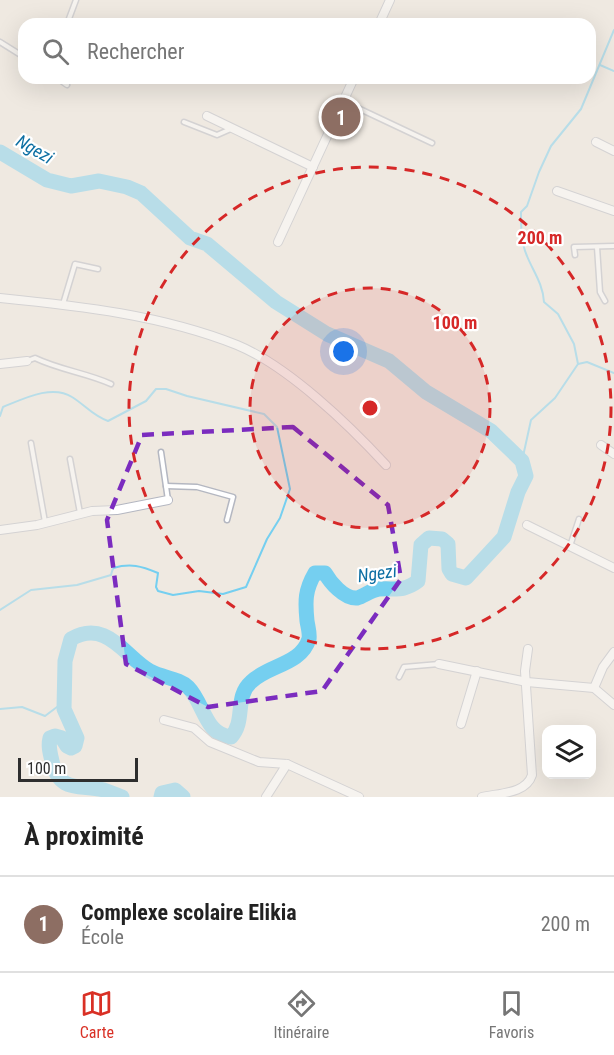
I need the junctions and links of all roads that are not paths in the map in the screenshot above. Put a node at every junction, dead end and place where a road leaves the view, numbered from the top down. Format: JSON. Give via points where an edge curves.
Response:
{"nodes":[{"id":1,"x":76,"y":0,"type":"edge"},
{"id":2,"x":390,"y":0,"type":"edge"},
{"id":3,"x":69,"y":18,"type":"edge"},
{"id":4,"x":382,"y":18,"type":"edge"},
{"id":5,"x":0,"y":42,"type":"edge"},
{"id":6,"x":18,"y":53,"type":"edge"},
{"id":7,"x":352,"y":84,"type":"edge"},
{"id":8,"x":344,"y":102,"type":"junction"},
{"id":9,"x":207,"y":116,"type":"dead end"},
{"id":10,"x":184,"y":122,"type":"dead end"},
{"id":11,"x":234,"y":128,"type":"junction"},
{"id":12,"x":596,"y":142,"type":"dead end"},
{"id":13,"x":432,"y":143,"type":"dead end"},
{"id":14,"x":614,"y":151,"type":"edge"},
{"id":15,"x":313,"y":167,"type":"junction"},
{"id":16,"x":557,"y":191,"type":"dead end"},
{"id":17,"x":614,"y":211,"type":"edge"},
{"id":18,"x":278,"y":242,"type":"dead end"},
{"id":19,"x":597,"y":246,"type":"junction"},
{"id":20,"x":614,"y":246,"type":"edge"},
{"id":21,"x":575,"y":255,"type":"dead end"},
{"id":22,"x":98,"y":269,"type":"dead end"},
{"id":23,"x":0,"y":298,"type":"edge"},
{"id":24,"x":605,"y":301,"type":"dead end"},
{"id":25,"x":63,"y":304,"type":"junction"},
{"id":26,"x":27,"y":361,"type":"joint"},
{"id":27,"x":0,"y":364,"type":"edge"},
{"id":28,"x":111,"y":384,"type":"dead end"},
{"id":29,"x":31,"y":443,"type":"dead end"},
{"id":30,"x":601,"y":445,"type":"dead end"},
{"id":31,"x":161,"y":452,"type":"dead end"},
{"id":32,"x":614,"y":454,"type":"edge"},
{"id":33,"x":70,"y":459,"type":"dead end"},
{"id":34,"x":386,"y":465,"type":"dead end"},
{"id":35,"x":166,"y":486,"type":"junction"},
{"id":36,"x":168,"y":500,"type":"joint"},
{"id":37,"x":80,"y":514,"type":"junction"},
{"id":38,"x":579,"y":519,"type":"dead end"},
{"id":39,"x":227,"y":520,"type":"dead end"},
{"id":40,"x":45,"y":523,"type":"junction"},
{"id":41,"x":527,"y":525,"type":"dead end"},
{"id":42,"x":0,"y":530,"type":"edge"},
{"id":43,"x":570,"y":546,"type":"junction"},
{"id":44,"x":614,"y":568,"type":"edge"},
{"id":45,"x":528,"y":649,"type":"dead end"},
{"id":46,"x":614,"y":652,"type":"edge"},
{"id":47,"x":439,"y":664,"type":"joint"},
{"id":48,"x":477,"y":671,"type":"junction"},
{"id":49,"x":399,"y":677,"type":"dead end"},
{"id":50,"x":527,"y":682,"type":"junction"},
{"id":51,"x":594,"y":688,"type":"junction"},
{"id":52,"x":614,"y":705,"type":"edge"},
{"id":53,"x":164,"y":720,"type":"dead end"},
{"id":54,"x":461,"y":724,"type":"dead end"},
{"id":55,"x":287,"y":764,"type":"junction"},
{"id":56,"x":266,"y":797,"type":"edge"},
{"id":57,"x":359,"y":797,"type":"edge"},
{"id":58,"x":482,"y":797,"type":"edge"}],
"edges":[{"from":1,"to":3,"type":"lane"},
{"from":2,"to":4,"type":"street"},
{"from":5,"to":6,"type":"lane"},
{"from":7,"to":8,"type":"street"},
{"from":8,"to":13,"type":"lane"},
{"from":8,"to":15,"type":"street"},
{"from":9,"to":11,"type":"street"},
{"from":10,"to":11,"type":"lane","via":[[217,135]]},
{"from":11,"to":15,"type":"street"},
{"from":12,"to":14,"type":"street"},
{"from":15,"to":18,"type":"street"},
{"from":16,"to":17,"type":"street"},
{"from":19,"to":20,"type":"lane"},
{"from":19,"to":21,"type":"lane","via":[[574,248]]},
{"from":19,"to":24,"type":"lane","via":[[600,292]]},
{"from":22,"to":25,"type":"lane","via":[[75,264]]},
{"from":23,"to":25,"type":"street"},
{"from":25,"to":34,"type":"street","via":[[150,318],[238,345],[286,373]]},
{"from":26,"to":27,"type":"street"},
{"from":26,"to":28,"type":"lane","via":[[35,358]]},
{"from":29,"to":40,"type":"lane"},
{"from":30,"to":32,"type":"street"},
{"from":31,"to":35,"type":"lane"},
{"from":33,"to":37,"type":"lane"},
{"from":35,"to":36,"type":"lane"},
{"from":35,"to":39,"type":"lane","via":[[197,487],[233,497]]},
{"from":36,"to":37,"type":"street"},
{"from":37,"to":40,"type":"street"},
{"from":38,"to":43,"type":"lane"},
{"from":40,"to":42,"type":"street"},
{"from":41,"to":43,"type":"street"},
{"from":43,"to":44,"type":"street"},
{"from":45,"to":50,"type":"street"},
{"from":46,"to":51,"type":"street"},
{"from":47,"to":48,"type":"street"},
{"from":47,"to":49,"type":"lane","via":[[404,667]]},
{"from":48,"to":50,"type":"street"},
{"from":48,"to":54,"type":"street"},
{"from":50,"to":51,"type":"street"},
{"from":50,"to":58,"type":"street","via":[[532,775],[519,789]]},
{"from":51,"to":52,"type":"street"},
{"from":53,"to":55,"type":"street","via":[[194,728],[210,742],[260,762]]},
{"from":55,"to":56,"type":"street"},
{"from":55,"to":57,"type":"street"}]}
